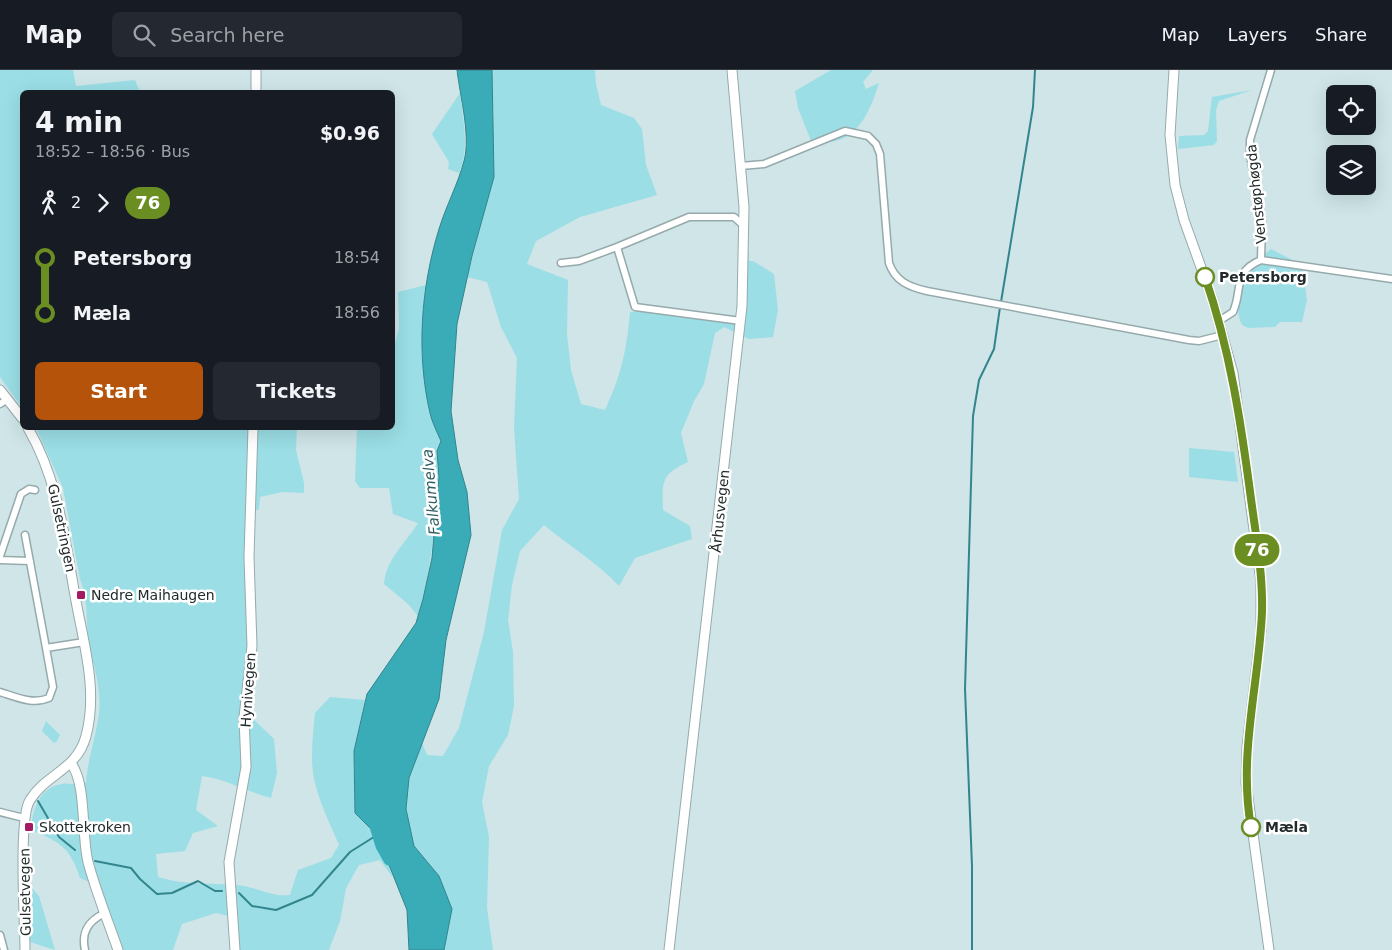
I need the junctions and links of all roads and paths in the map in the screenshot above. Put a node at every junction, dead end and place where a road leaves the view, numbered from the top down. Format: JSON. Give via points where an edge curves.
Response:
{"nodes":[{"id":1,"x":256,"y":70,"type":"edge"},
{"id":2,"x":732,"y":70,"type":"edge"},
{"id":3,"x":1174,"y":70,"type":"edge"},
{"id":4,"x":1271,"y":70,"type":"edge"},
{"id":5,"x":256,"y":90,"type":"edge"},
{"id":6,"x":741,"y":166,"type":"junction"},
{"id":7,"x":744,"y":207,"type":"junction"},
{"id":8,"x":734,"y":217,"type":"junction"},
{"id":9,"x":744,"y":226,"type":"junction"},
{"id":10,"x":616,"y":247,"type":"junction"},
{"id":11,"x":1261,"y":260,"type":"junction"},
{"id":12,"x":561,"y":263,"type":"dead end"},
{"id":13,"x":1392,"y":279,"type":"edge"},
{"id":14,"x":1219,"y":321,"type":"junction"},
{"id":15,"x":740,"y":322,"type":"junction"},
{"id":16,"x":1223,"y":335,"type":"junction"},
{"id":17,"x":0,"y":390,"type":"edge"},
{"id":18,"x":8,"y":399,"type":"junction"},
{"id":19,"x":0,"y":404,"type":"edge"},
{"id":20,"x":20,"y":415,"type":"edge"},
{"id":21,"x":29,"y":430,"type":"edge"},
{"id":22,"x":253,"y":430,"type":"edge"},
{"id":23,"x":35,"y":490,"type":"dead end"},
{"id":24,"x":25,"y":535,"type":"dead end"},
{"id":25,"x":0,"y":556,"type":"edge"},
{"id":26,"x":0,"y":560,"type":"edge"},
{"id":27,"x":30,"y":561,"type":"junction"},
{"id":28,"x":84,"y":642,"type":"junction"},
{"id":29,"x":46,"y":648,"type":"junction"},
{"id":30,"x":0,"y":692,"type":"edge"},
{"id":31,"x":71,"y":763,"type":"junction"},
{"id":32,"x":0,"y":812,"type":"edge"},
{"id":33,"x":24,"y":818,"type":"junction"},
{"id":34,"x":105,"y":913,"type":"junction"},
{"id":35,"x":0,"y":935,"type":"edge"},
{"id":36,"x":4,"y":950,"type":"edge"},
{"id":37,"x":25,"y":950,"type":"edge"},
{"id":38,"x":85,"y":950,"type":"edge"},
{"id":39,"x":118,"y":950,"type":"edge"},
{"id":40,"x":235,"y":950,"type":"edge"},
{"id":41,"x":669,"y":950,"type":"edge"},
{"id":42,"x":1269,"y":950,"type":"edge"}],
"edges":[{"from":1,"to":5,"type":"street"},
{"from":2,"to":6,"type":"street","name":"Århusvegen"},
{"from":3,"to":14,"type":"street","via":[[1170,135],[1175,185]]},
{"from":4,"to":11,"type":"street","name":"Venstøphøgda","via":[[1249,147],[1263,233]]},
{"from":6,"to":7,"type":"street","name":"Århusvegen"},
{"from":6,"to":16,"type":"street","via":[[764,164],[845,131],[868,136],[880,154],[889,262],[902,282],[916,288],[1189,340]]},
{"from":7,"to":8,"type":"street"},
{"from":7,"to":9,"type":"street","name":"Århusvegen"},
{"from":8,"to":9,"type":"street"},
{"from":8,"to":10,"type":"street","via":[[689,217]]},
{"from":9,"to":15,"type":"street","name":"Århusvegen"},
{"from":10,"to":12,"type":"street","via":[[579,261]]},
{"from":10,"to":15,"type":"street","via":[[635,306]]},
{"from":11,"to":13,"type":"street"},
{"from":11,"to":14,"type":"street","via":[[1244,272],[1233,312]]},
{"from":14,"to":16,"type":"street"},
{"from":15,"to":41,"type":"street","name":"Århusvegen"},
{"from":16,"to":42,"type":"street","via":[[1238,406],[1261,582],[1261,630],[1247,747],[1246,783]]},
{"from":17,"to":18,"type":"street"},
{"from":18,"to":19,"type":"street"},
{"from":18,"to":20,"type":"street"},
{"from":21,"to":28,"type":"street","name":"Gulsetringen","via":[[54,487]]},
{"from":22,"to":40,"type":"street","name":"Hynivegen","via":[[249,557],[252,646],[244,717],[246,767],[230,849],[229,871]]},
{"from":23,"to":25,"type":"street","via":[[29,489],[21,494]]},
{"from":24,"to":27,"type":"street"},
{"from":26,"to":27,"type":"street"},
{"from":27,"to":29,"type":"street"},
{"from":28,"to":29,"type":"street"},
{"from":28,"to":31,"type":"street","name":"Gulsetringen","via":[[91,687],[91,713],[85,740]]},
{"from":29,"to":30,"type":"street","via":[[53,687],[49,698],[26,700]]},
{"from":31,"to":33,"type":"street","name":"Gulsetvegen","via":[[33,795]]},
{"from":31,"to":34,"type":"street","via":[[80,783],[82,828],[88,861]]},
{"from":32,"to":33,"type":"street"},
{"from":33,"to":37,"type":"street","name":"Gulsetvegen"},
{"from":34,"to":38,"type":"street","via":[[86,928],[83,938]]},
{"from":34,"to":39,"type":"street"},
{"from":35,"to":36,"type":"street"}]}
